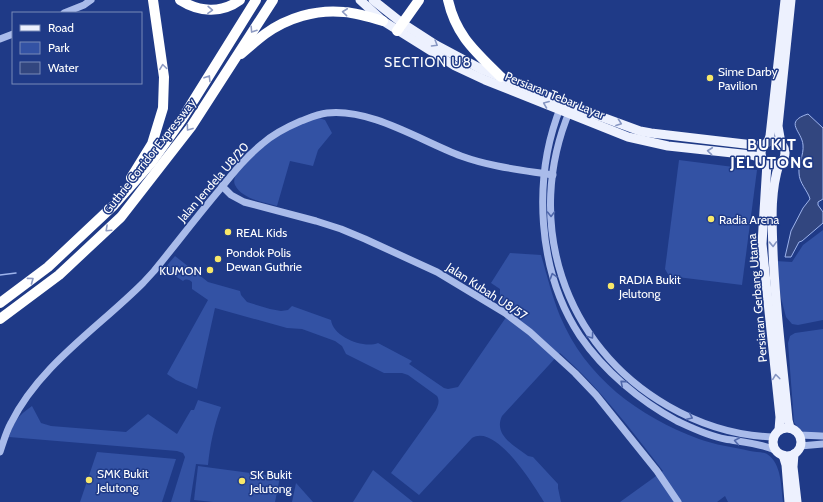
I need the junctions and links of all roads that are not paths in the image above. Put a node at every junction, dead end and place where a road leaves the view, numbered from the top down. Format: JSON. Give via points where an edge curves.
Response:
{"nodes":[{"id":1,"x":91,"y":0,"type":"edge"},
{"id":2,"x":153,"y":0,"type":"edge"},
{"id":3,"x":180,"y":0,"type":"edge"},
{"id":4,"x":240,"y":0,"type":"edge"},
{"id":5,"x":256,"y":0,"type":"edge"},
{"id":6,"x":273,"y":0,"type":"edge"},
{"id":7,"x":360,"y":0,"type":"edge"},
{"id":8,"x":374,"y":0,"type":"edge"},
{"id":9,"x":418,"y":0,"type":"edge"},
{"id":10,"x":448,"y":0,"type":"edge"},
{"id":11,"x":785,"y":0,"type":"edge"},
{"id":12,"x":791,"y":0,"type":"edge"},
{"id":13,"x":66,"y":12,"type":"edge"},
{"id":14,"x":383,"y":21,"type":"junction"},
{"id":15,"x":400,"y":27,"type":"junction"},
{"id":16,"x":12,"y":34,"type":"edge"},
{"id":17,"x":0,"y":40,"type":"edge"},
{"id":18,"x":234,"y":60,"type":"junction"},
{"id":19,"x":501,"y":77,"type":"junction"},
{"id":20,"x":561,"y":106,"type":"junction"},
{"id":21,"x":570,"y":110,"type":"junction"},
{"id":22,"x":781,"y":143,"type":"junction"},
{"id":23,"x":765,"y":144,"type":"junction"},
{"id":24,"x":765,"y":161,"type":"junction"},
{"id":25,"x":779,"y":164,"type":"junction"},
{"id":26,"x":544,"y":174,"type":"junction"},
{"id":27,"x":553,"y":175,"type":"junction"},
{"id":28,"x":222,"y":186,"type":"junction"},
{"id":29,"x":114,"y":205,"type":"junction"},
{"id":30,"x":0,"y":303,"type":"edge"},
{"id":31,"x":0,"y":319,"type":"edge"},
{"id":32,"x":790,"y":428,"type":"junction"},
{"id":33,"x":777,"y":433,"type":"junction"},
{"id":34,"x":799,"y":435,"type":"junction"},
{"id":35,"x":823,"y":436,"type":"edge"},
{"id":36,"x":823,"y":444,"type":"edge"},
{"id":37,"x":800,"y":446,"type":"junction"},
{"id":38,"x":0,"y":452,"type":"edge"},
{"id":39,"x":779,"y":452,"type":"junction"},
{"id":40,"x":794,"y":454,"type":"junction"},
{"id":41,"x":678,"y":502,"type":"edge"},
{"id":42,"x":789,"y":502,"type":"edge"},
{"id":43,"x":797,"y":502,"type":"edge"}],
"edges":[{"from":1,"to":13,"type":"street"},
{"from":29,"to":2,"type":"highway","one_way":true,"via":[[152,144],[163,108],[164,77]]},
{"from":3,"to":4,"type":"highway","one_way":true,"via":[[206,10],[232,6]]},
{"from":29,"to":5,"type":"highway","name":"Guthrie Corridor Expressway","one_way":true,"via":[[151,163],[182,119]]},
{"from":6,"to":18,"type":"highway","name":"Guthrie Corridor Expressway","one_way":true},
{"from":7,"to":14,"type":"main road","name":"Persiaran Tebar Layar"},
{"from":8,"to":15,"type":"main road","name":"Persiaran Tebar Layar"},
{"from":9,"to":15,"type":"highway"},
{"from":10,"to":19,"type":"highway","via":[[455,24],[463,37]]},
{"from":11,"to":23,"type":"main road","name":"Persiaran Gerbang Utama","via":[[770,136]]},
{"from":12,"to":22,"type":"main road","name":"Persiaran Gerbang Utama","via":[[778,126]]},
{"from":14,"to":15,"type":"main road","name":"Persiaran Tebar Layar"},
{"from":14,"to":18,"type":"highway","one_way":true,"via":[[344,12],[324,11],[306,14],[285,22],[265,34]]},
{"from":15,"to":19,"type":"main road","name":"Persiaran Tebar Layar","one_way":true},
{"from":20,"to":15,"type":"main road","name":"Persiaran Tebar Layar","one_way":true,"via":[[485,80],[455,66]]},
{"from":16,"to":17,"type":"street"},
{"from":18,"to":31,"type":"highway","name":"Guthrie Corridor Expressway","one_way":true,"via":[[191,127],[121,217],[59,275]]},
{"from":19,"to":20,"type":"main road","name":"Persiaran Tebar Layar"},
{"from":20,"to":21,"type":"main road","name":"Persiaran Tebar Layar"},
{"from":20,"to":26,"type":"street"},
{"from":21,"to":23,"type":"main road","name":"Persiaran Tebar Layar","one_way":true,"via":[[651,133]]},
{"from":24,"to":21,"type":"main road","name":"Persiaran Tebar Layar","one_way":true,"via":[[751,155],[640,141]]},
{"from":21,"to":27,"type":"street"},
{"from":22,"to":23,"type":"main road","via":[[774,140]]},
{"from":22,"to":25,"type":"main road","name":"Persiaran Gerbang Utama","via":[[785,153]]},
{"from":23,"to":24,"type":"main road","name":"Persiaran Gerbang Utama","via":[[761,150]]},
{"from":24,"to":25,"type":"main road","via":[[774,165]]},
{"from":33,"to":24,"type":"main road","name":"Persiaran Gerbang Utama","one_way":true,"via":[[780,417],[762,244]]},
{"from":25,"to":32,"type":"main road","name":"Persiaran Gerbang Utama","one_way":true,"via":[[772,203],[775,286]]},
{"from":26,"to":27,"type":"street","name":"Jalan Jendela U8/20"},
{"from":26,"to":28,"type":"street","name":"Jalan Jendela U8/20","via":[[461,156],[385,123],[361,116],[327,113],[311,117],[278,132],[255,149]]},
{"from":39,"to":26,"type":"street","one_way":true,"via":[[765,446],[712,436],[677,421],[631,389],[592,352],[569,317],[558,293],[550,265],[542,217]]},
{"from":27,"to":33,"type":"street","one_way":true,"via":[[551,220],[558,266],[574,306],[588,332],[605,354],[635,383],[683,414],[718,428],[748,434]]},
{"from":28,"to":38,"type":"street","name":"Jalan Jendela U8/20","via":[[143,283],[43,376],[18,410]]},
{"from":28,"to":41,"type":"street","name":"Jalan Kubah U8/57","via":[[244,202],[341,229],[400,254],[466,288],[505,313],[530,332],[596,395],[657,471]]},
{"from":30,"to":29,"type":"highway","name":"Guthrie Corridor Expressway","one_way":true,"via":[[48,268]]},
{"from":32,"to":33,"type":"main road"},
{"from":32,"to":34,"type":"main road"},
{"from":33,"to":39,"type":"main road","name":"Persiaran Gerbang Utama","via":[[773,445]]},
{"from":34,"to":35,"type":"street"},
{"from":34,"to":37,"type":"main road"},
{"from":36,"to":37,"type":"street"},
{"from":37,"to":40,"type":"main road"},
{"from":39,"to":40,"type":"main road","via":[[788,456]]},
{"from":39,"to":42,"type":"main road","name":"Persiaran Gerbang Utama","via":[[786,465]]},
{"from":40,"to":43,"type":"main road"}]}
